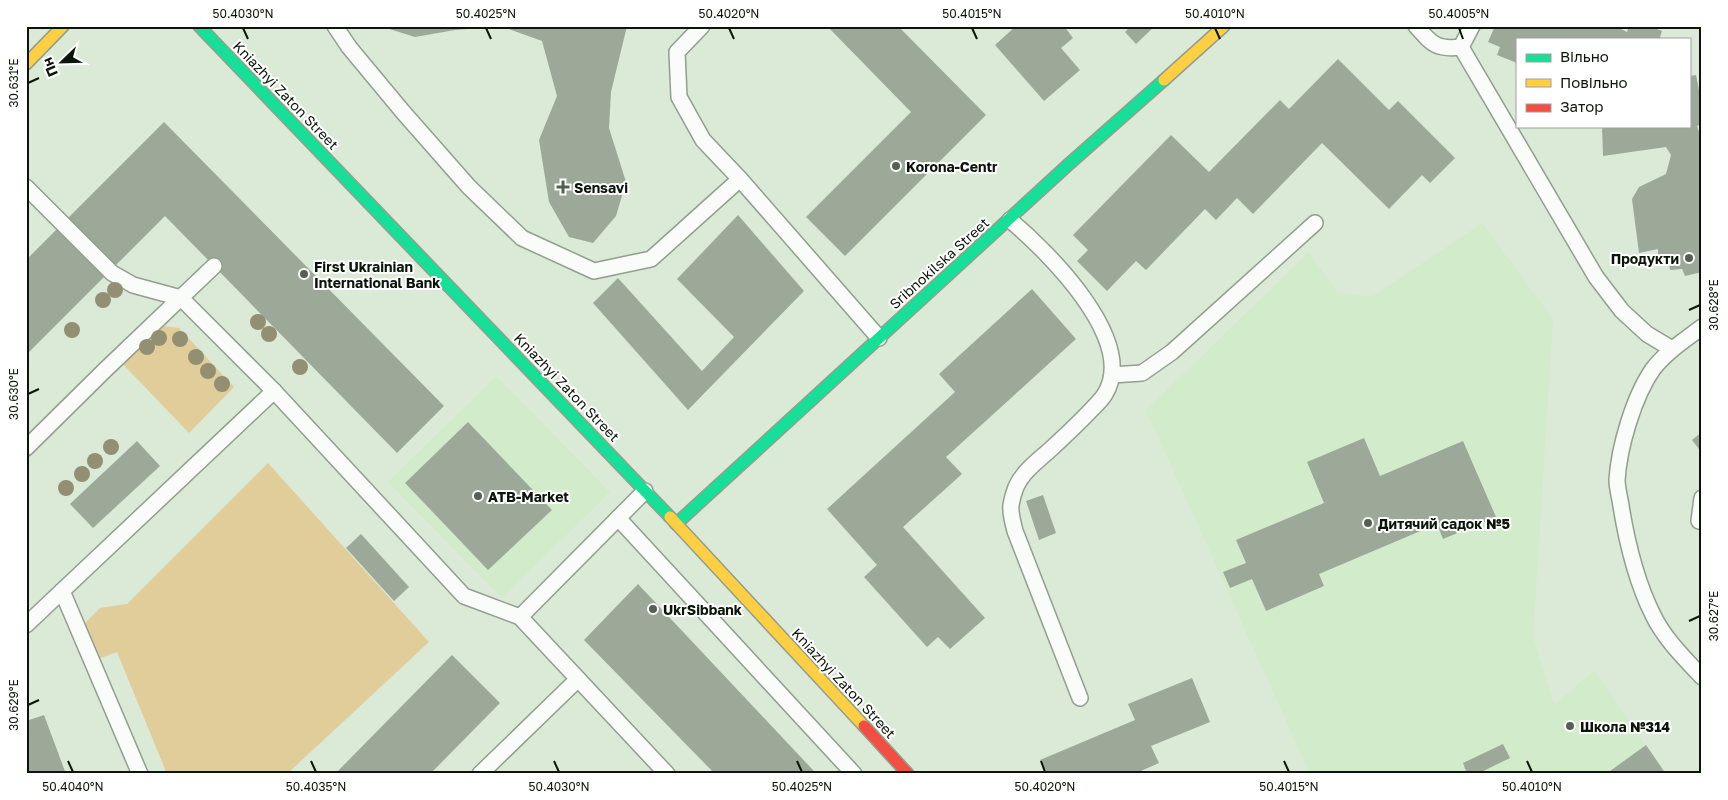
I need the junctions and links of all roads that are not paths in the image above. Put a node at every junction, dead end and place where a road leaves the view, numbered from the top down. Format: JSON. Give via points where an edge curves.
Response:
{"nodes":[{"id":1,"x":63,"y":26,"type":"edge"},
{"id":2,"x":199,"y":26,"type":"edge"},
{"id":3,"x":335,"y":26,"type":"edge"},
{"id":4,"x":702,"y":26,"type":"edge"},
{"id":5,"x":1224,"y":26,"type":"edge"},
{"id":6,"x":1416,"y":26,"type":"edge"},
{"id":7,"x":1472,"y":26,"type":"edge"},
{"id":8,"x":1461,"y":47,"type":"junction"},
{"id":9,"x":26,"y":64,"type":"edge"},
{"id":10,"x":740,"y":179,"type":"junction"},
{"id":11,"x":26,"y":186,"type":"edge"},
{"id":12,"x":1010,"y":220,"type":"junction"},
{"id":13,"x":1315,"y":223,"type":"dead end"},
{"id":14,"x":214,"y":266,"type":"dead end"},
{"id":15,"x":182,"y":298,"type":"junction"},
{"id":16,"x":1702,"y":328,"type":"edge"},
{"id":17,"x":879,"y":338,"type":"junction"},
{"id":18,"x":1672,"y":349,"type":"junction"},
{"id":19,"x":1112,"y":375,"type":"junction"},
{"id":20,"x":274,"y":391,"type":"junction"},
{"id":21,"x":26,"y":448,"type":"edge"},
{"id":22,"x":645,"y":491,"type":"junction"},
{"id":23,"x":1702,"y":498,"type":"edge"},
{"id":24,"x":618,"y":518,"type":"junction"},
{"id":25,"x":1699,"y":521,"type":"dead end"},
{"id":26,"x":676,"y":524,"type":"junction"},
{"id":27,"x":62,"y":590,"type":"junction"},
{"id":28,"x":520,"y":617,"type":"junction"},
{"id":29,"x":26,"y":624,"type":"edge"},
{"id":30,"x":1702,"y":677,"type":"edge"},
{"id":31,"x":578,"y":679,"type":"junction"},
{"id":32,"x":1080,"y":698,"type":"dead end"},
{"id":33,"x":140,"y":774,"type":"edge"},
{"id":34,"x":480,"y":774,"type":"edge"},
{"id":35,"x":667,"y":774,"type":"edge"},
{"id":36,"x":854,"y":774,"type":"edge"},
{"id":37,"x":908,"y":774,"type":"edge"}],
"edges":[{"from":1,"to":9,"type":"street"},
{"from":2,"to":22,"type":"street","name":"Kniazhyi Zaton Street"},
{"from":3,"to":10,"type":"lane","via":[[422,135],[469,187],[522,238],[594,271],[651,259]]},
{"from":4,"to":10,"type":"lane","via":[[677,52],[679,97],[703,140]]},
{"from":5,"to":12,"type":"street","name":"Sribnokilska Street"},
{"from":6,"to":8,"type":"lane","via":[[1436,46]]},
{"from":7,"to":8,"type":"lane"},
{"from":8,"to":18,"type":"lane","via":[[1596,277],[1622,311],[1647,334]]},
{"from":10,"to":17,"type":"lane"},
{"from":11,"to":15,"type":"lane","via":[[118,278]]},
{"from":12,"to":17,"type":"street","name":"Sribnokilska Street"},
{"from":12,"to":19,"type":"lane","via":[[1069,278],[1084,298],[1104,331],[1111,354]]},
{"from":13,"to":19,"type":"lane","via":[[1172,352],[1142,373]]},
{"from":14,"to":15,"type":"lane"},
{"from":15,"to":20,"type":"lane"},
{"from":15,"to":21,"type":"lane"},
{"from":16,"to":18,"type":"lane"},
{"from":17,"to":26,"type":"street","name":"Sribnokilska Street"},
{"from":18,"to":30,"type":"lane","via":[[1653,370],[1637,399],[1621,444],[1617,482],[1625,532],[1653,616]]},
{"from":19,"to":32,"type":"lane","via":[[1106,394],[1029,469],[1016,486],[1010,507],[1015,531]]},
{"from":20,"to":27,"type":"lane"},
{"from":20,"to":28,"type":"lane","via":[[464,596]]},
{"from":22,"to":24,"type":"lane"},
{"from":22,"to":26,"type":"street","name":"Kniazhyi Zaton Street"},
{"from":23,"to":25,"type":"lane"},
{"from":24,"to":28,"type":"lane"},
{"from":24,"to":36,"type":"lane"},
{"from":26,"to":37,"type":"street","name":"Kniazhyi Zaton Street"},
{"from":27,"to":29,"type":"lane"},
{"from":27,"to":33,"type":"lane"},
{"from":28,"to":31,"type":"lane"},
{"from":31,"to":34,"type":"lane"},
{"from":31,"to":35,"type":"lane"}]}
